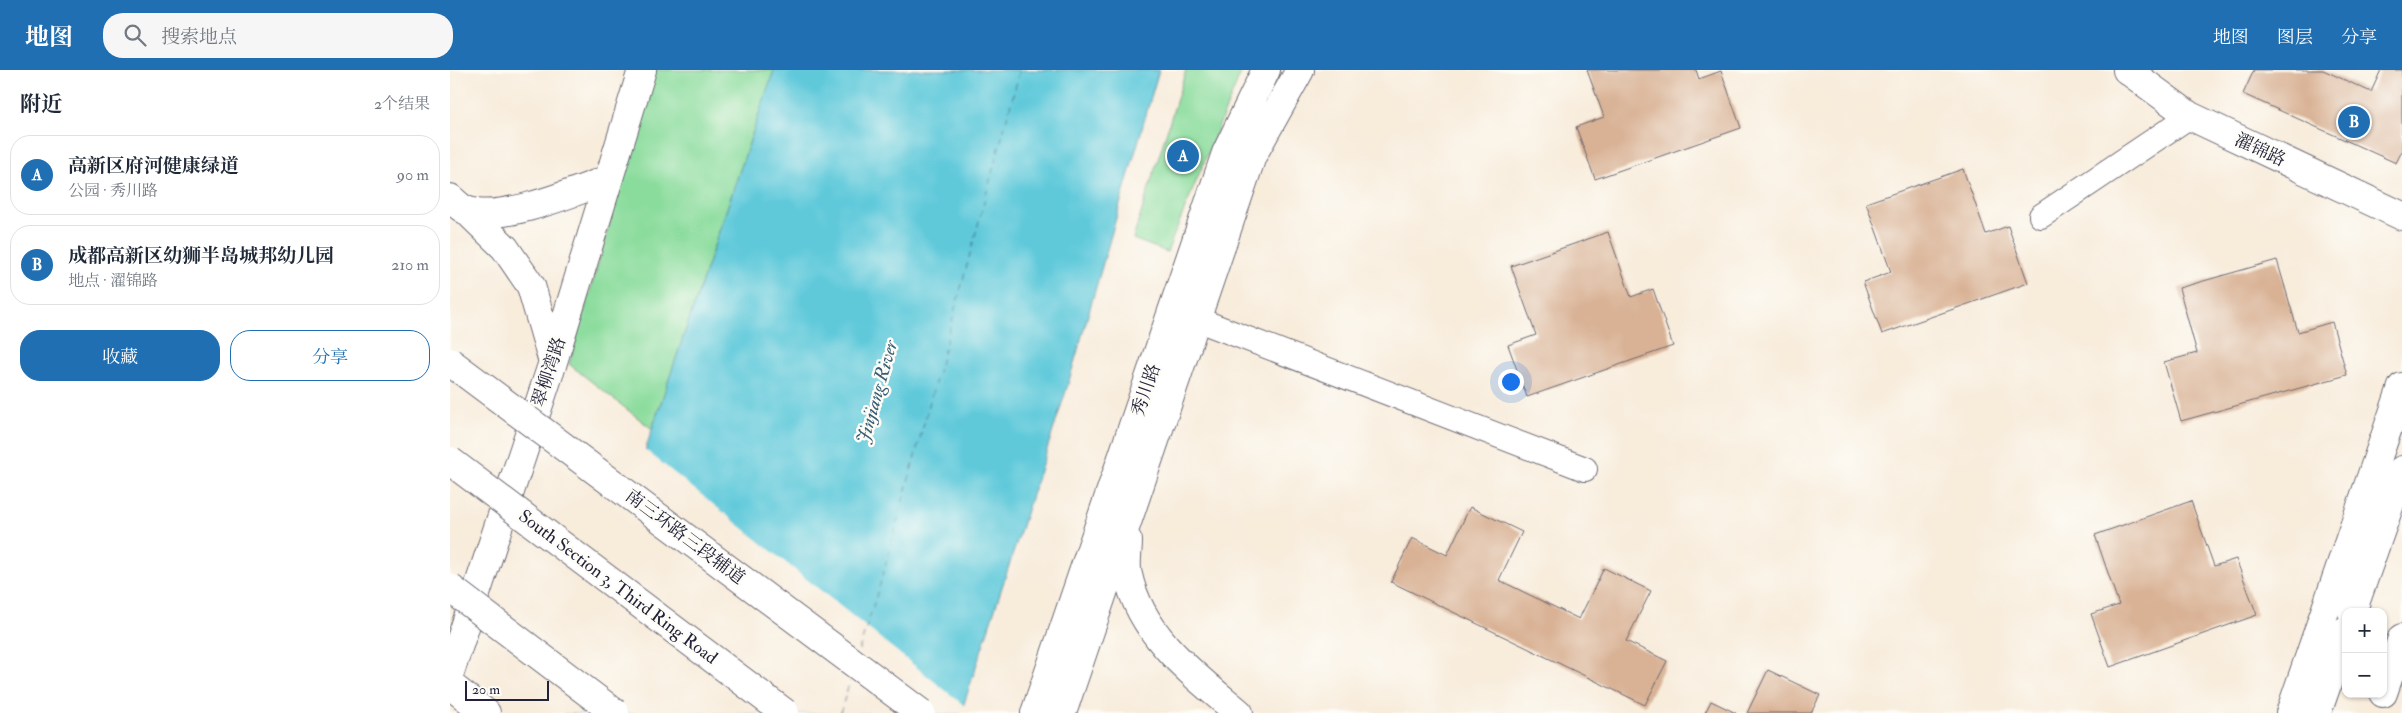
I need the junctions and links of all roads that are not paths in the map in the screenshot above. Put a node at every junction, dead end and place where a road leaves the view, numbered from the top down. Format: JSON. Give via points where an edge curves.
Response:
{"nodes":[{"id":1,"x":642,"y":70,"type":"edge"},
{"id":2,"x":1266,"y":70,"type":"edge"},
{"id":3,"x":1300,"y":70,"type":"edge"},
{"id":4,"x":2127,"y":70,"type":"edge"},
{"id":5,"x":2190,"y":116,"type":"junction"},
{"id":6,"x":609,"y":179,"type":"junction"},
{"id":7,"x":458,"y":204,"type":"edge"},
{"id":8,"x":2041,"y":216,"type":"dead end"},
{"id":9,"x":2402,"y":216,"type":"edge"},
{"id":10,"x":1196,"y":318,"type":"junction"},
{"id":11,"x":450,"y":362,"type":"edge"},
{"id":12,"x":553,"y":362,"type":"junction"},
{"id":13,"x":2402,"y":386,"type":"edge"},
{"id":14,"x":450,"y":461,"type":"edge"},
{"id":15,"x":1585,"y":469,"type":"dead end"},
{"id":16,"x":2402,"y":470,"type":"edge"},
{"id":17,"x":1130,"y":514,"type":"junction"},
{"id":18,"x":450,"y":588,"type":"edge"},
{"id":19,"x":2353,"y":608,"type":"edge"},
{"id":20,"x":2402,"y":638,"type":"edge"},
{"id":21,"x":2342,"y":641,"type":"edge"},
{"id":22,"x":450,"y":672,"type":"edge"},
{"id":23,"x":2387,"y":682,"type":"edge"},
{"id":24,"x":450,"y":685,"type":"edge"},
{"id":25,"x":2382,"y":698,"type":"edge"},
{"id":26,"x":486,"y":713,"type":"edge"},
{"id":27,"x":615,"y":713,"type":"edge"},
{"id":28,"x":785,"y":713,"type":"edge"},
{"id":29,"x":921,"y":713,"type":"edge"},
{"id":30,"x":1035,"y":713,"type":"edge"},
{"id":31,"x":1062,"y":713,"type":"edge"},
{"id":32,"x":1239,"y":713,"type":"edge"},
{"id":33,"x":2290,"y":713,"type":"edge"},
{"id":34,"x":2316,"y":713,"type":"edge"},
{"id":35,"x":2376,"y":713,"type":"edge"}],
"edges":[{"from":1,"to":6,"type":"main road","name":"翠柳湾路"},
{"from":2,"to":30,"type":"main road","name":"秀川路","via":[[1226,153]]},
{"from":3,"to":10,"type":"main road","name":"秀川路","via":[[1252,156]]},
{"from":4,"to":5,"type":"main road","name":"濯锦路"},
{"from":5,"to":8,"type":"street"},
{"from":5,"to":9,"type":"main road","name":"濯锦路"},
{"from":6,"to":7,"type":"main road","via":[[550,201],[498,213]]},
{"from":6,"to":12,"type":"main road","name":"翠柳湾路"},
{"from":7,"to":12,"type":"main road","via":[[505,248],[531,286]]},
{"from":10,"to":15,"type":"street"},
{"from":10,"to":17,"type":"main road","name":"秀川路"},
{"from":11,"to":29,"type":"main road","name":"南三环路三段辅道","bridge":true},
{"from":12,"to":22,"type":"main road","name":"翠柳湾路"},
{"from":13,"to":33,"type":"main road"},
{"from":14,"to":28,"type":"main road","name":"South Section 3, Third Ring Road","bridge":true},
{"from":16,"to":19,"type":"main road"},
{"from":17,"to":31,"type":"main road","name":"秀川路"},
{"from":17,"to":32,"type":"main road","via":[[1127,574],[1140,613],[1177,660]]},
{"from":18,"to":27,"type":"main road","bridge":true},
{"from":20,"to":23,"type":"main road"},
{"from":21,"to":34,"type":"main road"},
{"from":24,"to":26,"type":"main road"},
{"from":25,"to":35,"type":"main road"}]}
